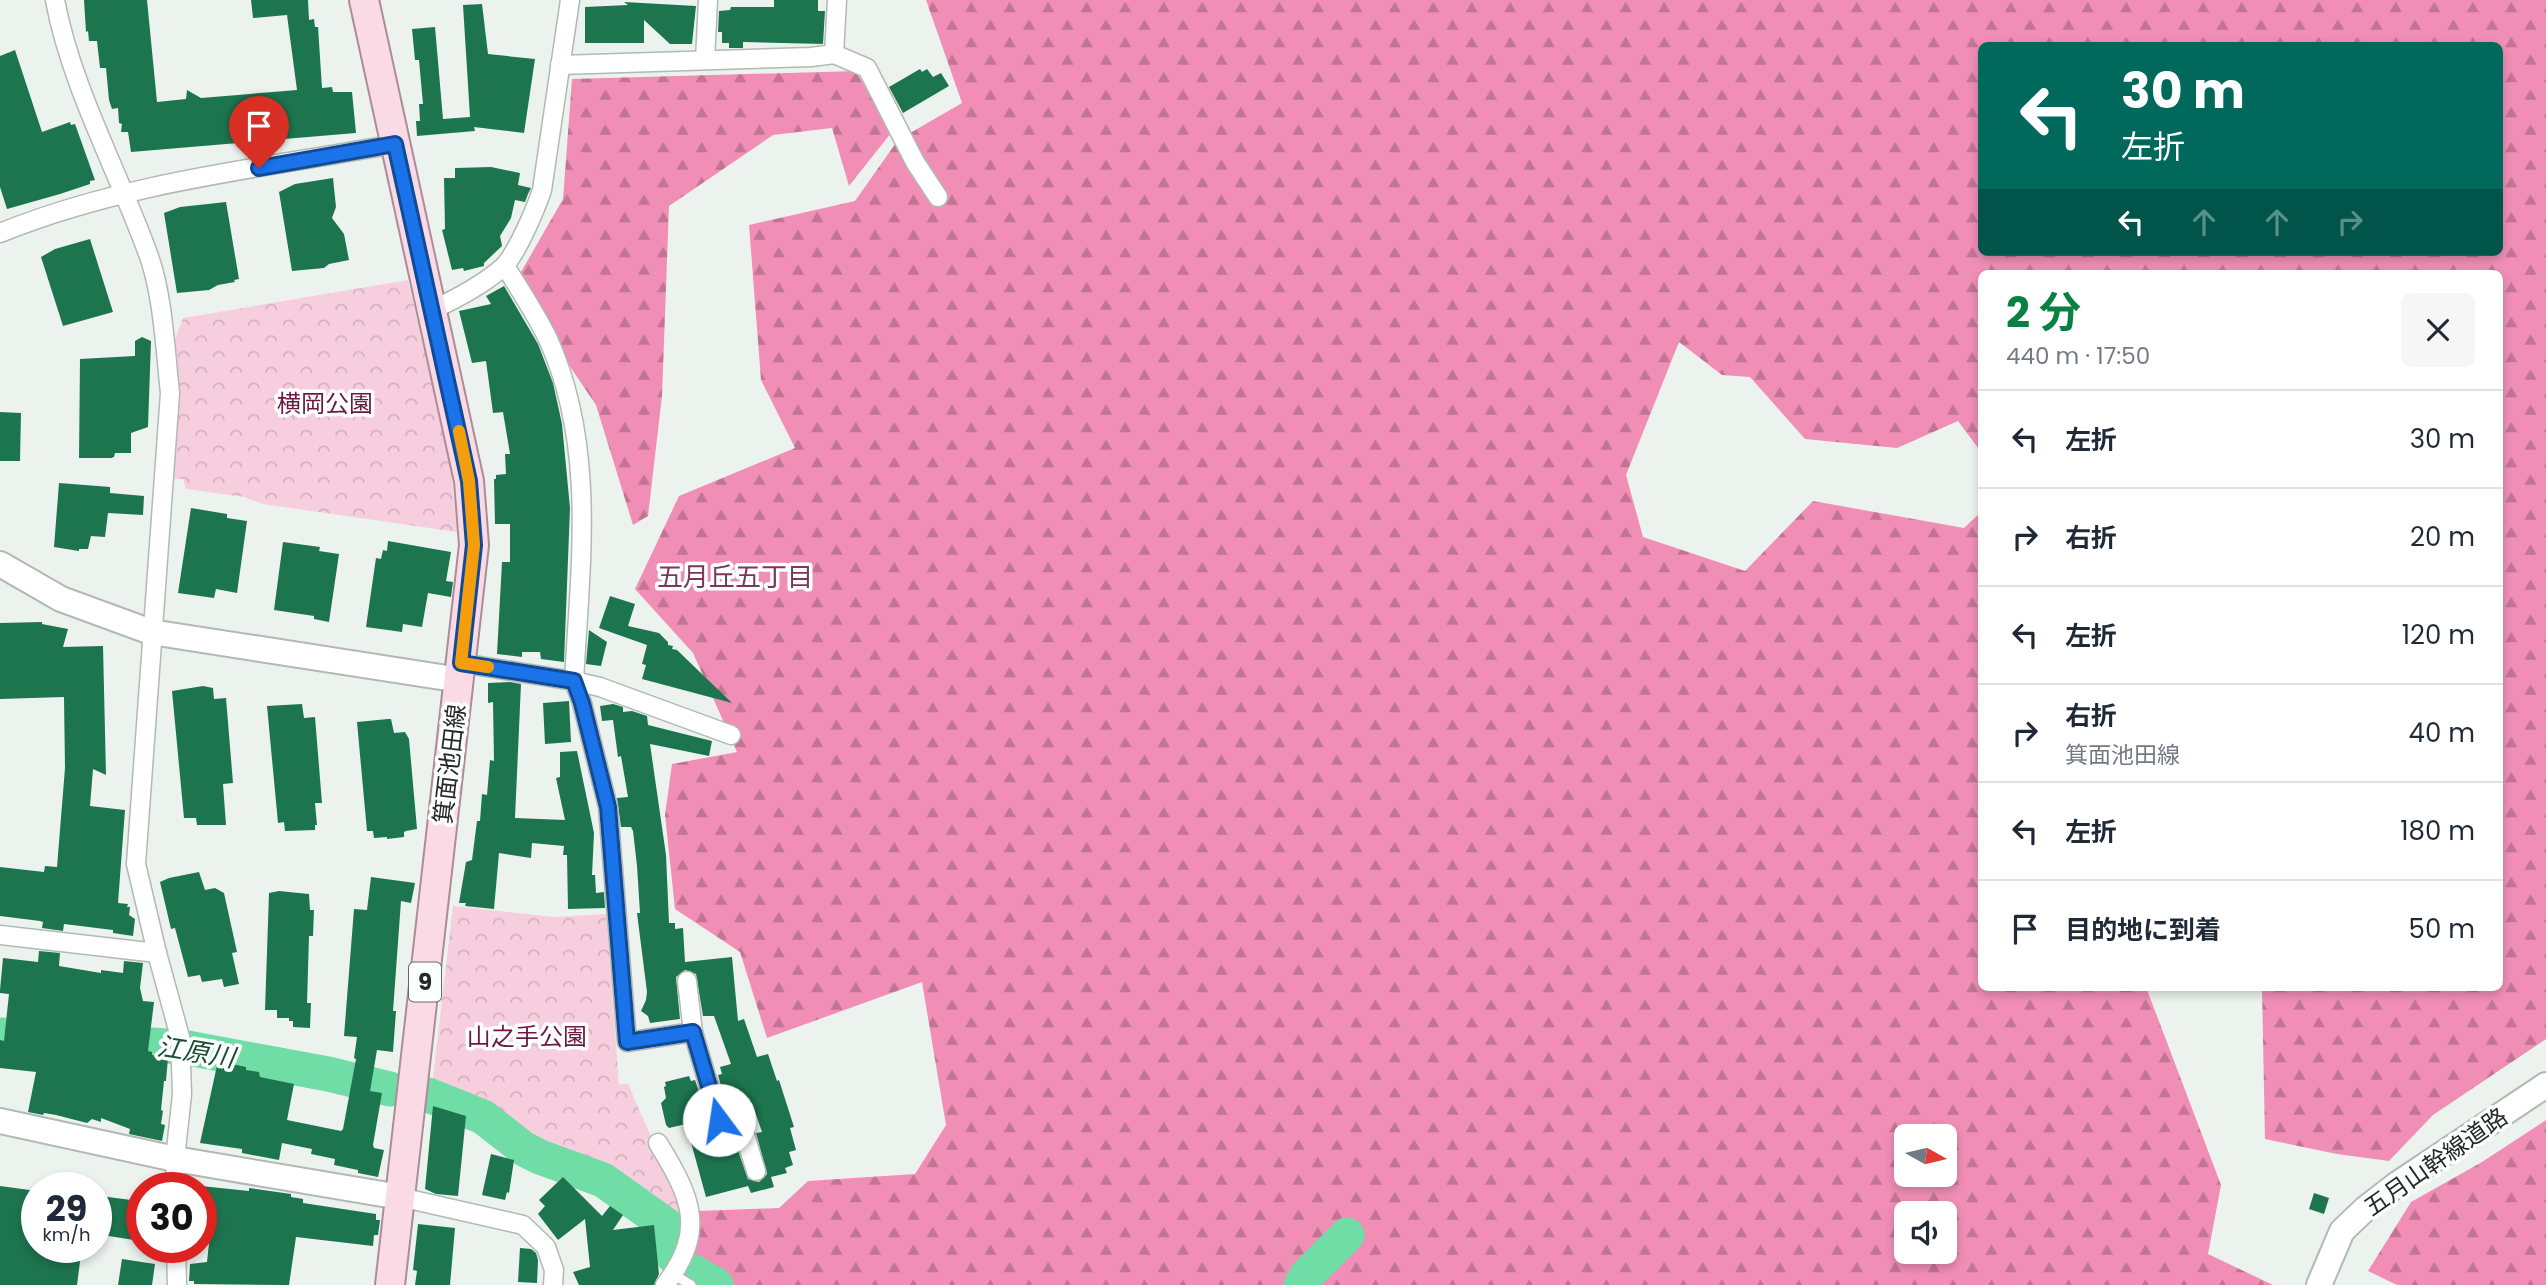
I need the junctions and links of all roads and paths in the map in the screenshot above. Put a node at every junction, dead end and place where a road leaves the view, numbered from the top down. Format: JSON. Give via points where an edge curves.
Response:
{"nodes":[{"id":1,"x":55,"y":0,"type":"edge"},
{"id":2,"x":364,"y":0,"type":"edge"},
{"id":3,"x":570,"y":0,"type":"edge"},
{"id":4,"x":708,"y":0,"type":"edge"},
{"id":5,"x":837,"y":0,"type":"edge"},
{"id":6,"x":834,"y":54,"type":"junction"},
{"id":7,"x":705,"y":60,"type":"junction"},
{"id":8,"x":560,"y":65,"type":"junction"},
{"id":9,"x":395,"y":144,"type":"junction"},
{"id":10,"x":123,"y":193,"type":"junction"},
{"id":11,"x":938,"y":197,"type":"dead end"},
{"id":12,"x":0,"y":233,"type":"edge"},
{"id":13,"x":505,"y":266,"type":"junction"},
{"id":14,"x":432,"y":310,"type":"junction"},
{"id":15,"x":0,"y":564,"type":"edge"},
{"id":16,"x":151,"y":632,"type":"junction"},
{"id":17,"x":461,"y":672,"type":"junction"},
{"id":18,"x":574,"y":681,"type":"junction"},
{"id":19,"x":732,"y":734,"type":"dead end"},
{"id":20,"x":0,"y":935,"type":"edge"},
{"id":21,"x":157,"y":953,"type":"junction"},
{"id":22,"x":687,"y":981,"type":"dead end"},
{"id":23,"x":693,"y":1032,"type":"junction"},
{"id":24,"x":2546,"y":1085,"type":"edge"},
{"id":25,"x":0,"y":1121,"type":"edge"},
{"id":26,"x":657,"y":1143,"type":"dead end"},
{"id":27,"x":175,"y":1159,"type":"junction"},
{"id":28,"x":756,"y":1171,"type":"dead end"},
{"id":29,"x":175,"y":1172,"type":"edge"},
{"id":30,"x":400,"y":1197,"type":"junction"},
{"id":31,"x":176,"y":1263,"type":"edge"},
{"id":32,"x":674,"y":1271,"type":"edge"},
{"id":33,"x":177,"y":1285,"type":"edge"},
{"id":34,"x":390,"y":1285,"type":"edge"},
{"id":35,"x":553,"y":1285,"type":"edge"},
{"id":36,"x":691,"y":1285,"type":"edge"},
{"id":37,"x":2319,"y":1285,"type":"edge"}],
"edges":[{"from":1,"to":10,"type":"street","via":[[77,74]]},
{"from":2,"to":9,"type":"main road","name":"箕面池田線","number":"9"},
{"from":3,"to":8,"type":"street"},
{"from":4,"to":7,"type":"street"},
{"from":5,"to":6,"type":"street"},
{"from":6,"to":7,"type":"street"},
{"from":6,"to":11,"type":"street","via":[[867,68]]},
{"from":7,"to":8,"type":"street"},
{"from":8,"to":13,"type":"street","via":[[542,190]]},
{"from":9,"to":10,"type":"street"},
{"from":9,"to":14,"type":"main road","name":"箕面池田線","number":"9"},
{"from":10,"to":12,"type":"street"},
{"from":10,"to":16,"type":"street","via":[[148,253],[162,319],[170,393]]},
{"from":13,"to":14,"type":"street"},
{"from":13,"to":18,"type":"street","via":[[548,340],[573,428],[583,531]]},
{"from":14,"to":17,"type":"main road","name":"箕面池田線","number":"9","via":[[469,481],[474,545]]},
{"from":15,"to":16,"type":"street","via":[[61,600]]},
{"from":16,"to":17,"type":"street"},
{"from":16,"to":21,"type":"street","via":[[136,864]]},
{"from":17,"to":18,"type":"street"},
{"from":17,"to":30,"type":"main road","name":"箕面池田線","number":"9"},
{"from":18,"to":19,"type":"street"},
{"from":18,"to":23,"type":"street","via":[[608,807],[627,1042]]},
{"from":20,"to":21,"type":"street"},
{"from":21,"to":27,"type":"street","via":[[180,1037],[182,1094]]},
{"from":22,"to":23,"type":"street"},
{"from":23,"to":28,"type":"street","via":[[719,1120],[739,1116]]},
{"from":24,"to":37,"type":"street","name":"五月山幹線道路","via":[[2365,1209],[2342,1231]]},
{"from":25,"to":27,"type":"street"},
{"from":26,"to":32,"type":"street","via":[[674,1169],[691,1213],[688,1240]]},
{"from":27,"to":29,"type":"street"},
{"from":27,"to":30,"type":"street"},
{"from":30,"to":34,"type":"main road","name":"箕面池田線","number":"9"},
{"from":30,"to":35,"type":"street","via":[[523,1225],[546,1247],[554,1270]]},
{"from":31,"to":33,"type":"street"},
{"from":32,"to":36,"type":"lane"}]}
